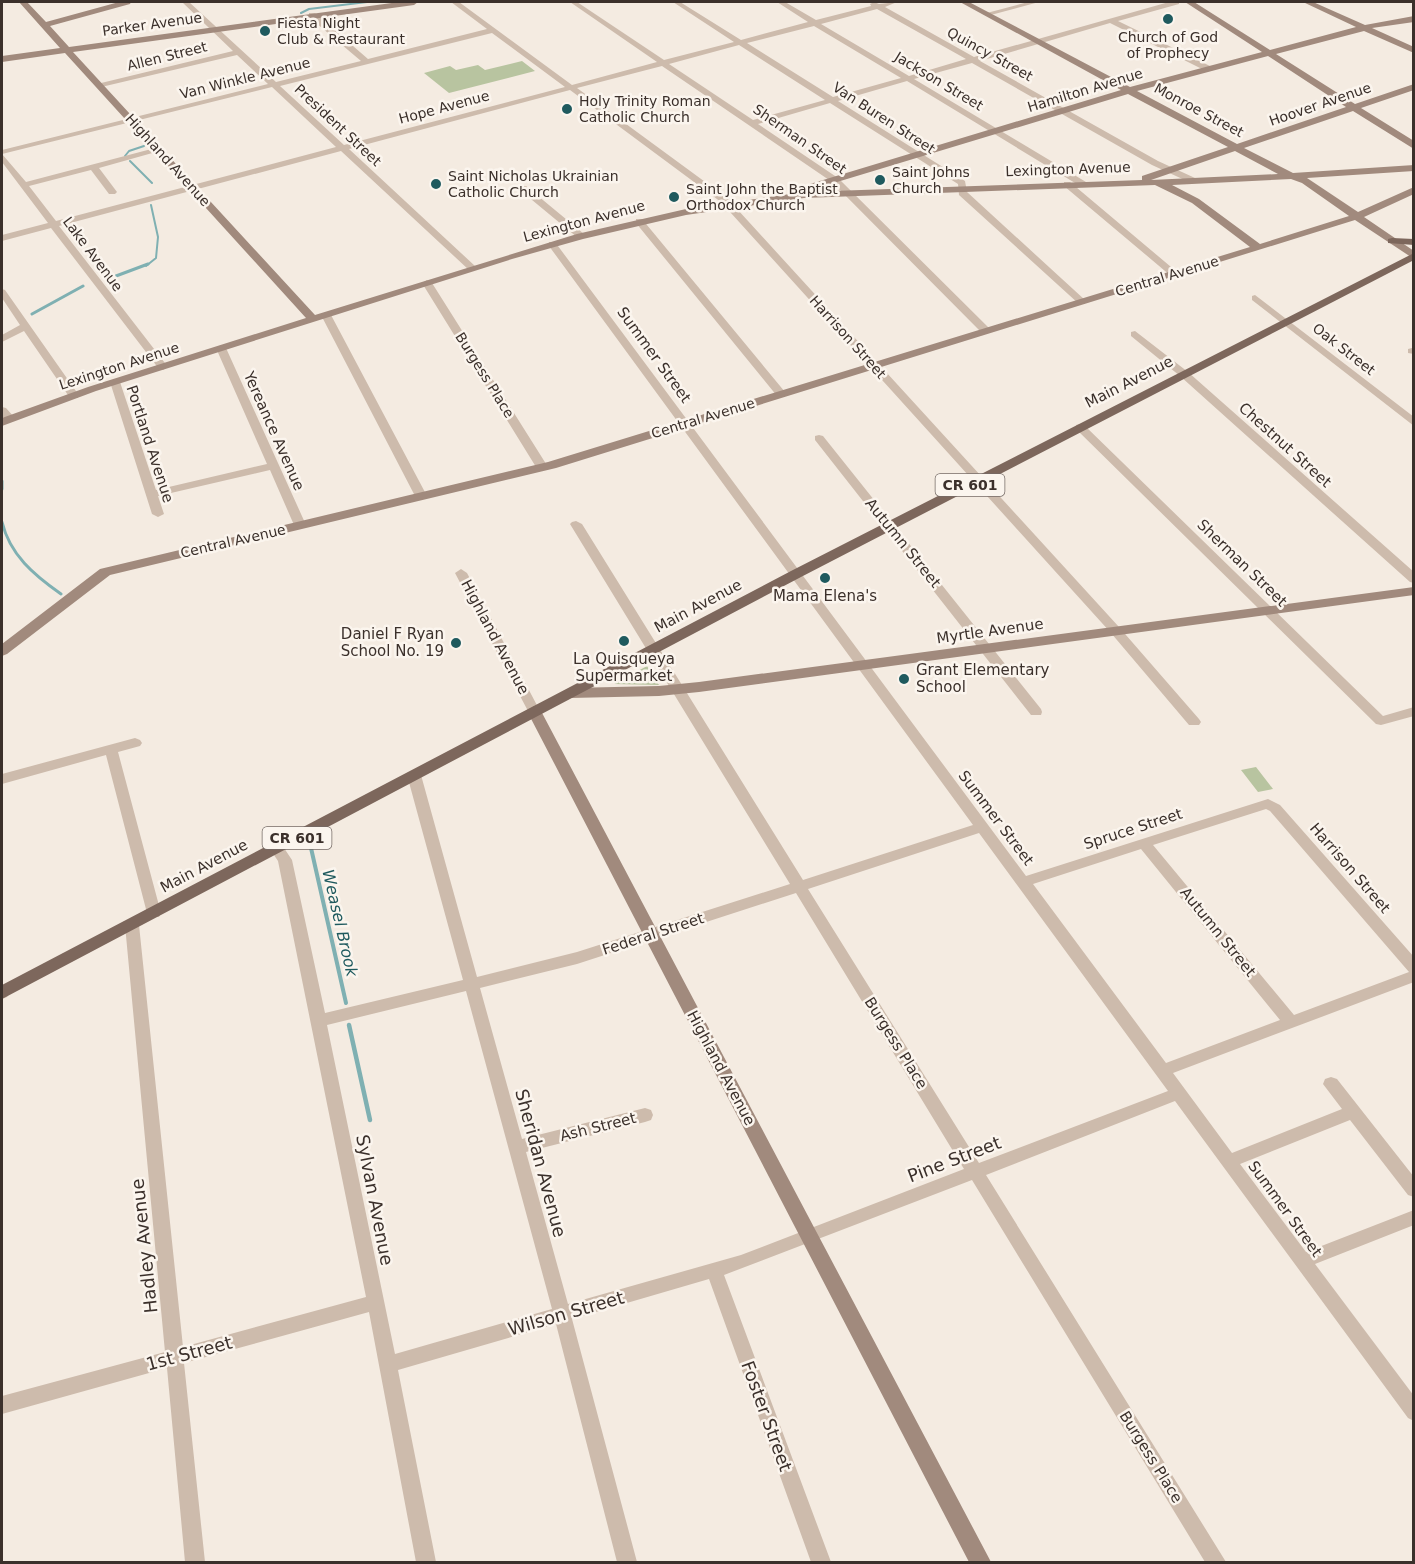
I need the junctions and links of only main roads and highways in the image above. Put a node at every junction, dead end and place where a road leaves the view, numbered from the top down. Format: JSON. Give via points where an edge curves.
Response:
{"nodes":[{"id":1,"x":23,"y":2,"type":"edge"},
{"id":2,"x":127,"y":2,"type":"edge"},
{"id":3,"x":414,"y":2,"type":"edge"},
{"id":4,"x":964,"y":2,"type":"edge"},
{"id":5,"x":1189,"y":2,"type":"edge"},
{"id":6,"x":1307,"y":2,"type":"edge"},
{"id":7,"x":1413,"y":19,"type":"edge"},
{"id":8,"x":45,"y":25,"type":"junction"},
{"id":9,"x":1365,"y":28,"type":"junction"},
{"id":10,"x":67,"y":50,"type":"junction"},
{"id":11,"x":1413,"y":50,"type":"edge"},
{"id":12,"x":1269,"y":53,"type":"junction"},
{"id":13,"x":3,"y":57,"type":"edge"},
{"id":14,"x":1413,"y":87,"type":"edge"},
{"id":15,"x":1130,"y":90,"type":"junction"},
{"id":16,"x":1354,"y":107,"type":"junction"},
{"id":17,"x":1413,"y":146,"type":"edge"},
{"id":18,"x":1236,"y":147,"type":"junction"},
{"id":19,"x":1413,"y":168,"type":"edge"},
{"id":20,"x":1294,"y":176,"type":"junction"},
{"id":21,"x":1238,"y":179,"type":"junction"},
{"id":22,"x":1133,"y":182,"type":"junction"},
{"id":23,"x":1119,"y":183,"type":"junction"},
{"id":24,"x":1413,"y":190,"type":"edge"},
{"id":25,"x":1191,"y":198,"type":"junction"},
{"id":26,"x":768,"y":199,"type":"junction"},
{"id":27,"x":1356,"y":216,"type":"junction"},
{"id":28,"x":1392,"y":241,"type":"junction"},
{"id":29,"x":1413,"y":242,"type":"edge"},
{"id":30,"x":1257,"y":247,"type":"junction"},
{"id":31,"x":1413,"y":256,"type":"edge"},
{"id":32,"x":313,"y":319,"type":"junction"},
{"id":33,"x":6,"y":421,"type":"edge"},
{"id":34,"x":1413,"y":591,"type":"edge"},
{"id":35,"x":2,"y":651,"type":"edge"},
{"id":36,"x":570,"y":693,"type":"junction"},
{"id":37,"x":534,"y":711,"type":"junction"},
{"id":38,"x":2,"y":993,"type":"edge"},
{"id":39,"x":980,"y":1563,"type":"edge"}],
"edges":[{"from":1,"to":8,"type":"main road","name":"Highland Avenue"},
{"from":2,"to":8,"type":"main road"},
{"from":3,"to":10,"type":"main road","name":"Parker Avenue"},
{"from":4,"to":15,"type":"main road","name":"Monroe Street"},
{"from":5,"to":12,"type":"main road"},
{"from":6,"to":9,"type":"main road"},
{"from":7,"to":9,"type":"main road","name":"Hamilton Avenue"},
{"from":8,"to":10,"type":"main road","name":"Highland Avenue"},
{"from":9,"to":11,"type":"main road"},
{"from":9,"to":12,"type":"main road","name":"Hamilton Avenue"},
{"from":10,"to":13,"type":"main road","name":"Parker Avenue"},
{"from":10,"to":32,"type":"main road","name":"Highland Avenue"},
{"from":12,"to":15,"type":"main road","name":"Hamilton Avenue"},
{"from":12,"to":16,"type":"main road"},
{"from":14,"to":16,"type":"main road","name":"Hoover Avenue"},
{"from":15,"to":18,"type":"main road","name":"Monroe Street"},
{"from":15,"to":26,"type":"main road","name":"Hamilton Avenue"},
{"from":16,"to":17,"type":"main road"},
{"from":16,"to":18,"type":"main road","name":"Hoover Avenue"},
{"from":18,"to":20,"type":"main road","name":"Monroe Street"},
{"from":18,"to":22,"type":"main road","name":"Hoover Avenue"},
{"from":19,"to":20,"type":"main road","name":"Lexington Avenue"},
{"from":20,"to":21,"type":"main road","name":"Lexington Avenue"},
{"from":20,"to":27,"type":"main road","name":"Monroe Street"},
{"from":21,"to":22,"type":"main road","name":"Lexington Avenue"},
{"from":21,"to":25,"type":"main road","via":[[1185,185],[1182,189]]},
{"from":22,"to":23,"type":"main road","name":"Lexington Avenue"},
{"from":23,"to":25,"type":"main road","via":[[1167,186]]},
{"from":23,"to":26,"type":"main road","name":"Lexington Avenue"},
{"from":24,"to":27,"type":"main road","name":"Central Avenue"},
{"from":25,"to":30,"type":"main road"},
{"from":26,"to":32,"type":"main road","name":"Lexington Avenue","via":[[639,221],[581,236]]},
{"from":27,"to":28,"type":"main road","name":"Monroe Street"},
{"from":27,"to":30,"type":"main road","name":"Central Avenue"},
{"from":28,"to":29,"type":"main road"},
{"from":28,"to":31,"type":"main road","name":"Monroe Street"},
{"from":30,"to":35,"type":"main road","name":"Central Avenue","via":[[542,467],[105,572]]},
{"from":31,"to":36,"type":"main road","name":"Main Avenue","number":"CR 601"},
{"from":32,"to":33,"type":"main road","name":"Lexington Avenue"},
{"from":34,"to":36,"type":"main road","name":"Myrtle Avenue","via":[[678,689]]},
{"from":36,"to":37,"type":"main road","name":"Main Avenue","number":"CR 601"},
{"from":37,"to":38,"type":"main road","name":"Main Avenue","number":"CR 601"},
{"from":37,"to":39,"type":"main road","name":"Highland Avenue"}]}
